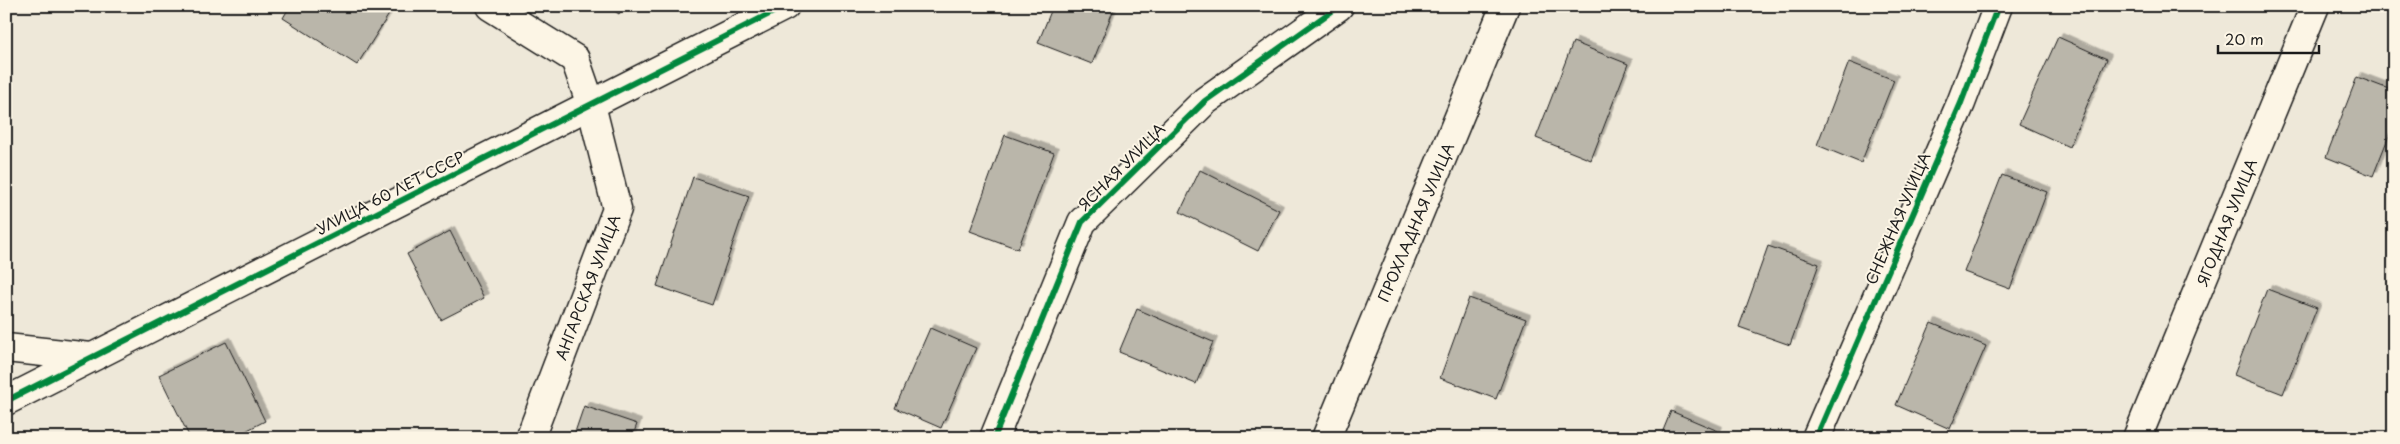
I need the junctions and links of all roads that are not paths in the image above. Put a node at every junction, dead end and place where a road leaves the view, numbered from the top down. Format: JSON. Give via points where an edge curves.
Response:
{"nodes":[{"id":1,"x":490,"y":6,"type":"edge"},
{"id":2,"x":785,"y":6,"type":"edge"},
{"id":3,"x":1338,"y":6,"type":"edge"},
{"id":4,"x":1505,"y":6,"type":"edge"},
{"id":5,"x":1998,"y":6,"type":"edge"},
{"id":6,"x":2315,"y":6,"type":"edge"},
{"id":7,"x":591,"y":104,"type":"junction"},
{"id":8,"x":6,"y":348,"type":"edge"},
{"id":9,"x":91,"y":357,"type":"junction"},
{"id":10,"x":6,"y":400,"type":"edge"},
{"id":11,"x":530,"y":438,"type":"edge"},
{"id":12,"x":994,"y":438,"type":"edge"},
{"id":13,"x":1326,"y":438,"type":"edge"},
{"id":14,"x":1816,"y":438,"type":"edge"},
{"id":15,"x":2138,"y":438,"type":"edge"}],
"edges":[{"from":1,"to":7,"type":"street","name":"АНГАРСКАЯ УЛИЦА","via":[[575,59]]},
{"from":2,"to":7,"type":"street","name":"УЛИЦА 60 ЛЕТ СССР"},
{"from":3,"to":12,"type":"street","name":"ЯСНАЯ УЛИЦА","via":[[1205,101],[1082,222]]},
{"from":4,"to":13,"type":"street","name":"ПРОХЛАДНАЯ УЛИЦА"},
{"from":5,"to":14,"type":"street","name":"СНЕЖНАЯ УЛИЦА","via":[[1960,104]]},
{"from":6,"to":15,"type":"street","name":"ЯГОДНАЯ УЛИЦА"},
{"from":7,"to":9,"type":"street","name":"УЛИЦА 60 ЛЕТ СССР"},
{"from":7,"to":11,"type":"street","name":"АНГАРСКАЯ УЛИЦА","via":[[617,209]]},
{"from":8,"to":9,"type":"street"},
{"from":9,"to":10,"type":"street","name":"УЛИЦА 60 ЛЕТ СССР"}]}
